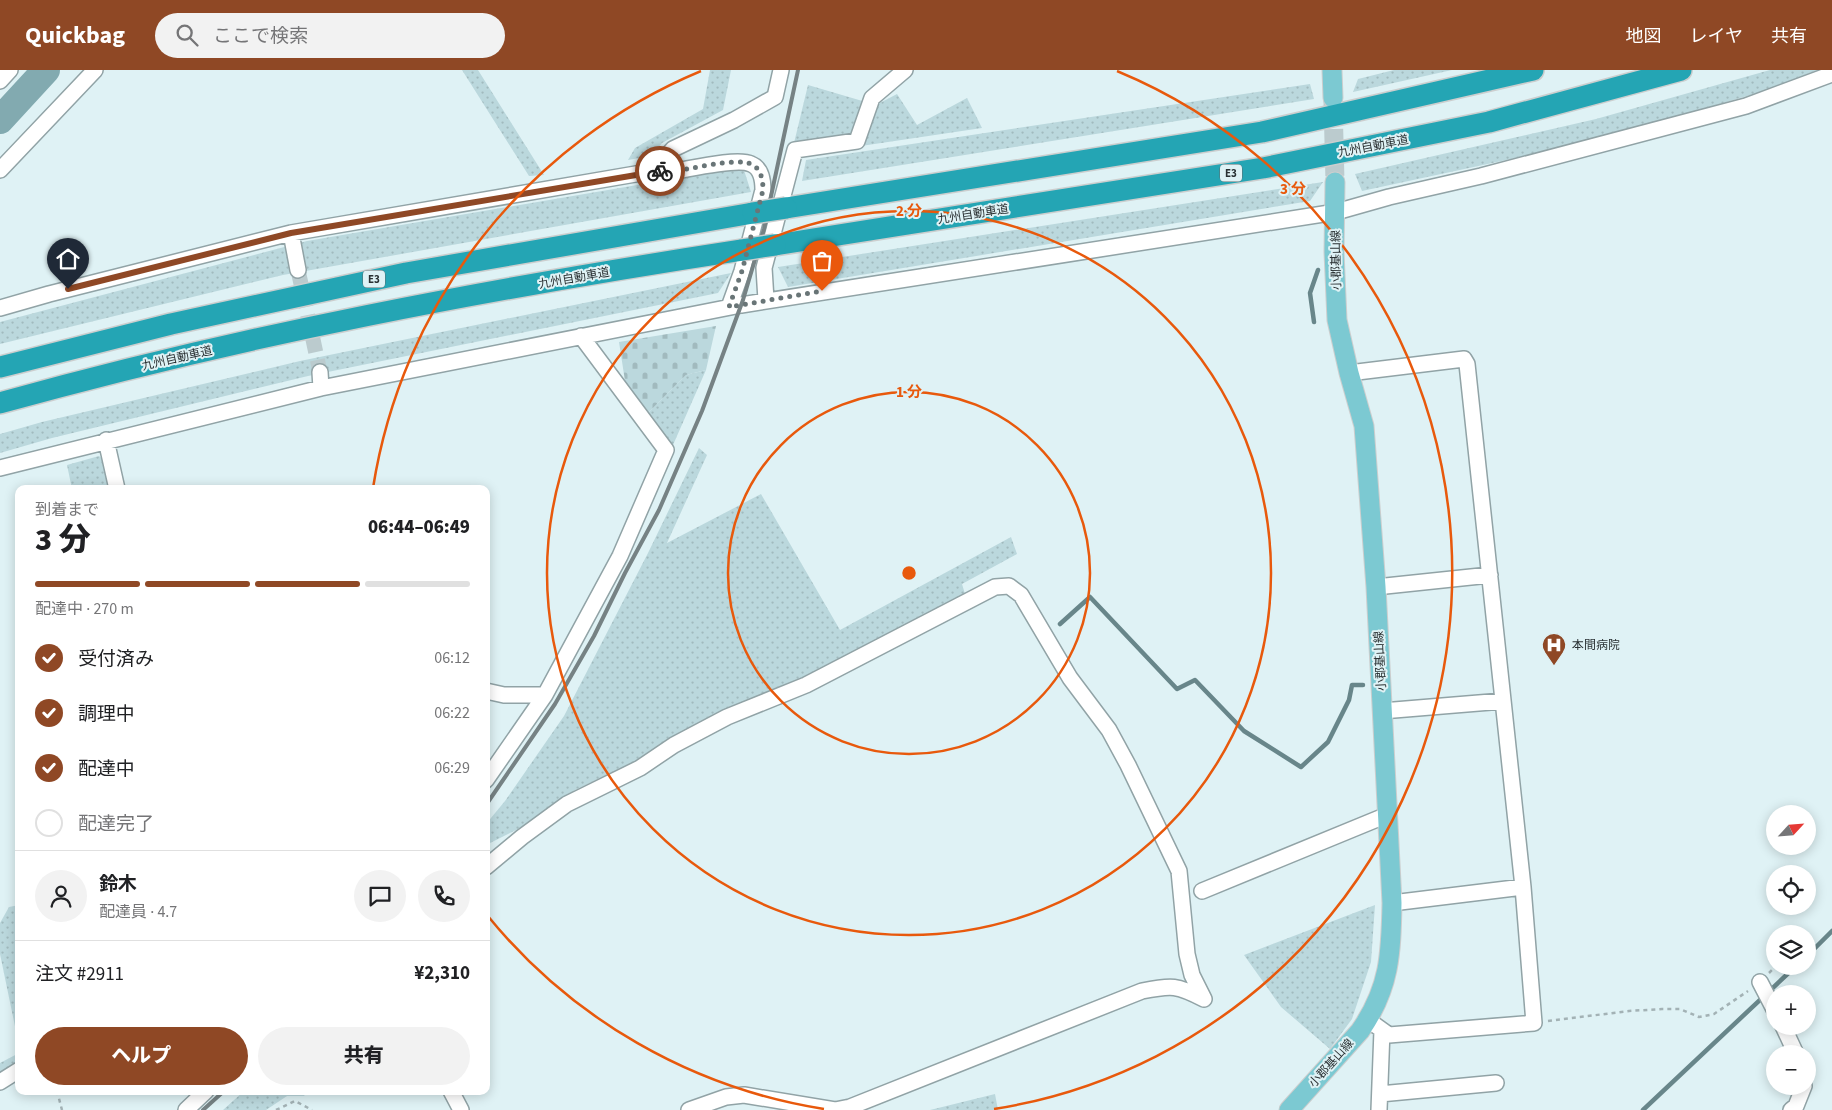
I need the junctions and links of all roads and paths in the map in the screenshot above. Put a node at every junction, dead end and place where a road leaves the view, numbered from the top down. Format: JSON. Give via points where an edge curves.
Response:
{"nodes":[{"id":1,"x":10,"y":70,"type":"edge"},
{"id":2,"x":95,"y":70,"type":"edge"},
{"id":3,"x":781,"y":70,"type":"edge"},
{"id":4,"x":905,"y":70,"type":"edge"},
{"id":5,"x":1332,"y":70,"type":"edge"},
{"id":6,"x":1533,"y":70,"type":"edge"},
{"id":7,"x":1681,"y":70,"type":"edge"},
{"id":8,"x":1832,"y":74,"type":"edge"},
{"id":9,"x":0,"y":81,"type":"edge"},
{"id":10,"x":1333,"y":98,"type":"tunnel mouth"},
{"id":11,"x":0,"y":170,"type":"edge"},
{"id":12,"x":659,"y":170,"type":"junction"},
{"id":13,"x":1335,"y":182,"type":"tunnel mouth"},
{"id":14,"x":1336,"y":212,"type":"junction"},
{"id":15,"x":291,"y":233,"type":"junction"},
{"id":16,"x":298,"y":270,"type":"tunnel mouth"},
{"id":17,"x":766,"y":300,"type":"junction"},
{"id":18,"x":729,"y":307,"type":"junction"},
{"id":19,"x":0,"y":308,"type":"edge"},
{"id":20,"x":581,"y":336,"type":"junction"},
{"id":21,"x":0,"y":367,"type":"edge"},
{"id":22,"x":320,"y":372,"type":"tunnel mouth"},
{"id":23,"x":1349,"y":373,"type":"junction"},
{"id":24,"x":321,"y":388,"type":"junction"},
{"id":25,"x":0,"y":403,"type":"edge"},
{"id":26,"x":106,"y":440,"type":"junction"},
{"id":27,"x":0,"y":468,"type":"edge"},
{"id":28,"x":116,"y":485,"type":"edge"},
{"id":29,"x":1490,"y":575,"type":"junction"},
{"id":30,"x":1376,"y":587,"type":"junction"},
{"id":31,"x":490,"y":691,"type":"edge"},
{"id":32,"x":545,"y":695,"type":"junction"},
{"id":33,"x":1503,"y":701,"type":"junction"},
{"id":34,"x":1382,"y":712,"type":"junction"},
{"id":35,"x":490,"y":774,"type":"edge"},
{"id":36,"x":1387,"y":814,"type":"junction"},
{"id":37,"x":490,"y":864,"type":"edge"},
{"id":38,"x":1523,"y":887,"type":"junction"},
{"id":39,"x":1202,"y":891,"type":"dead end"},
{"id":40,"x":1392,"y":903,"type":"junction"},
{"id":41,"x":1760,"y":982,"type":"joint"},
{"id":42,"x":1766,"y":993,"type":"edge"},
{"id":43,"x":1534,"y":1023,"type":"junction"},
{"id":44,"x":1375,"y":1025,"type":"junction"},
{"id":45,"x":15,"y":1073,"type":"edge"},
{"id":46,"x":0,"y":1082,"type":"edge"},
{"id":47,"x":1496,"y":1082,"type":"dead end"},
{"id":48,"x":1380,"y":1094,"type":"junction"},
{"id":49,"x":58,"y":1095,"type":"edge"},
{"id":50,"x":202,"y":1095,"type":"edge"},
{"id":51,"x":453,"y":1095,"type":"edge"},
{"id":52,"x":1800,"y":1095,"type":"edge"},
{"id":53,"x":62,"y":1110,"type":"edge"},
{"id":54,"x":186,"y":1110,"type":"edge"},
{"id":55,"x":276,"y":1110,"type":"edge"},
{"id":56,"x":312,"y":1110,"type":"edge"},
{"id":57,"x":461,"y":1110,"type":"edge"},
{"id":58,"x":688,"y":1110,"type":"edge"},
{"id":59,"x":1289,"y":1110,"type":"edge"},
{"id":60,"x":1380,"y":1110,"type":"edge"},
{"id":61,"x":1791,"y":1110,"type":"edge"}],
"edges":[{"from":1,"to":9,"type":"street"},
{"from":2,"to":11,"type":"street"},
{"from":3,"to":12,"type":"street","via":[[775,98],[673,148]]},
{"from":4,"to":17,"type":"street","via":[[872,98],[857,141],[795,150],[764,268]]},
{"from":5,"to":10,"type":"main road"},
{"from":6,"to":21,"type":"highway","number":"E3","bridge":true,"via":[[1262,132],[406,273],[171,324]]},
{"from":7,"to":25,"type":"highway","name":"九州自動車道","number":"E3","bridge":true,"via":[[1489,122],[1263,168],[645,265],[310,328],[182,356]]},
{"from":8,"to":14,"type":"street","via":[[1746,106]]},
{"from":12,"to":15,"type":"street"},
{"from":12,"to":18,"type":"street","via":[[670,172],[737,162],[750,163],[759,169],[763,190]]},
{"from":13,"to":14,"type":"main road","name":"小郡基山線"},
{"from":14,"to":17,"type":"street"},
{"from":14,"to":23,"type":"main road","name":"小郡基山線","via":[[1337,320]]},
{"from":15,"to":16,"type":"street"},
{"from":15,"to":19,"type":"street"},
{"from":17,"to":18,"type":"street"},
{"from":18,"to":20,"type":"street"},
{"from":20,"to":24,"type":"street"},
{"from":20,"to":32,"type":"street","via":[[666,450],[620,556]]},
{"from":22,"to":24,"type":"street"},
{"from":23,"to":29,"type":"street","via":[[1464,359]]},
{"from":23,"to":30,"type":"main road","name":"小郡基山線","via":[[1364,426]]},
{"from":24,"to":26,"type":"street"},
{"from":26,"to":27,"type":"street"},
{"from":26,"to":28,"type":"street"},
{"from":29,"to":30,"type":"street"},
{"from":29,"to":33,"type":"street"},
{"from":30,"to":34,"type":"main road","name":"小郡基山線"},
{"from":31,"to":32,"type":"street"},
{"from":32,"to":35,"type":"street"},
{"from":33,"to":34,"type":"street"},
{"from":33,"to":38,"type":"street"},
{"from":34,"to":36,"type":"main road","name":"小郡基山線"},
{"from":36,"to":39,"type":"street"},
{"from":36,"to":40,"type":"main road","name":"小郡基山線"},
{"from":37,"to":58,"type":"street","via":[[567,804],[640,768],[674,745],[727,718],[806,686],[995,587],[1009,586],[1020,595],[1070,678],[1109,730],[1179,871],[1192,975],[1204,999],[1183,988],[1164,986],[1142,991],[850,1107],[835,1110],[744,1096],[726,1097]]},
{"from":38,"to":40,"type":"street"},
{"from":38,"to":43,"type":"street"},
{"from":40,"to":44,"type":"main road","name":"小郡基山線","via":[[1390,953]]},
{"from":41,"to":42,"type":"street"},
{"from":41,"to":43,"type":"path","via":[[1714,1014],[1699,1017],[1680,1009],[1662,1009]]},
{"from":43,"to":44,"type":"street","via":[[1389,1035]]},
{"from":44,"to":48,"type":"street"},
{"from":44,"to":59,"type":"main road","name":"小郡基山線","via":[[1360,1032]]},
{"from":45,"to":46,"type":"street"},
{"from":47,"to":48,"type":"street"},
{"from":48,"to":60,"type":"street"},
{"from":49,"to":53,"type":"path"},
{"from":50,"to":54,"type":"street"},
{"from":51,"to":57,"type":"street"},
{"from":52,"to":61,"type":"street"},
{"from":55,"to":56,"type":"path","via":[[295,1102]]}]}
